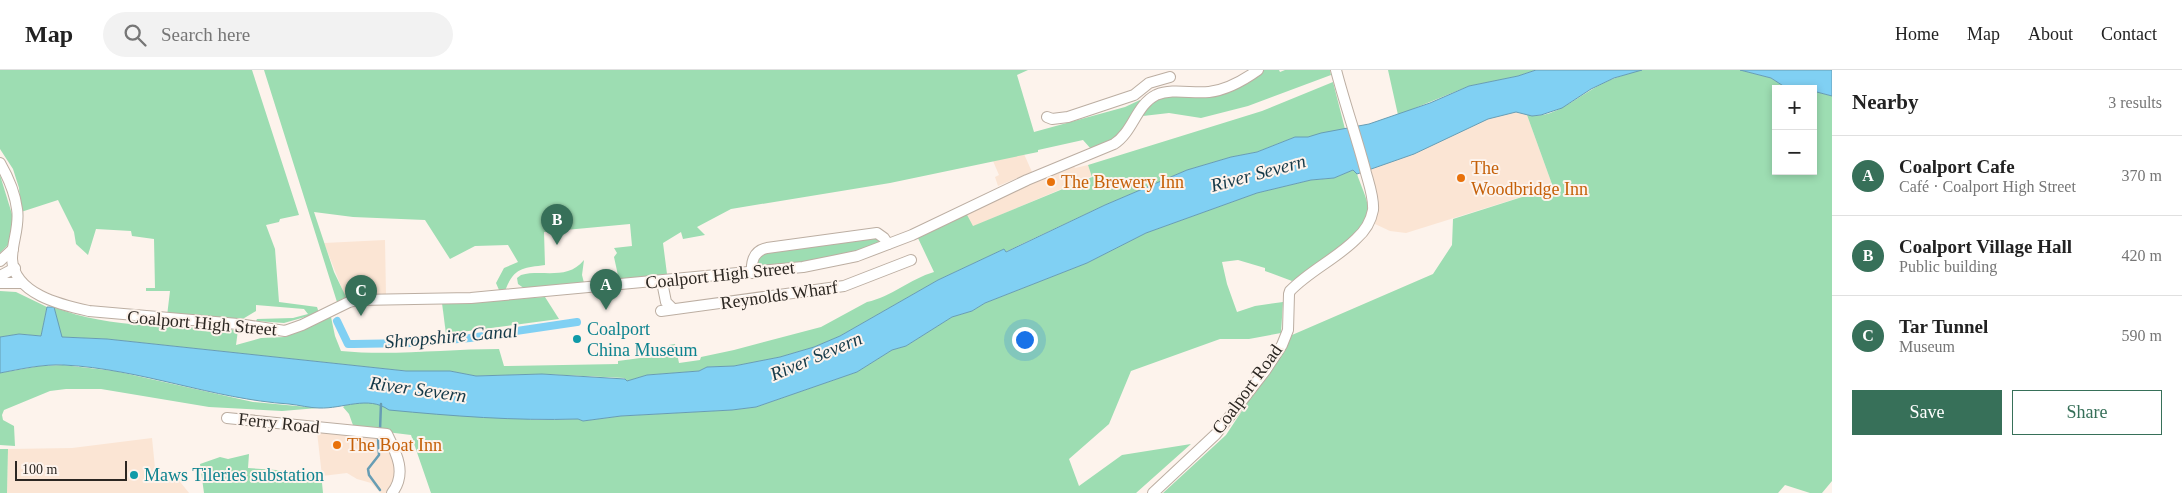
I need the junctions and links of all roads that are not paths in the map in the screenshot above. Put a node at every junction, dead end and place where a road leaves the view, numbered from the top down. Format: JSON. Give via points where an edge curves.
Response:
{"nodes":[{"id":1,"x":1258,"y":70,"type":"edge"},
{"id":2,"x":1338,"y":75,"type":"edge"},
{"id":3,"x":1170,"y":78,"type":"dead end"},
{"id":4,"x":1154,"y":82,"type":"junction"},
{"id":5,"x":1158,"y":95,"type":"junction"},
{"id":6,"x":1047,"y":117,"type":"dead end"},
{"id":7,"x":0,"y":163,"type":"edge"},
{"id":8,"x":888,"y":244,"type":"junction"},
{"id":9,"x":14,"y":249,"type":"junction"},
{"id":10,"x":911,"y":260,"type":"dead end"},
{"id":11,"x":0,"y":261,"type":"edge"},
{"id":12,"x":14,"y":268,"type":"junction"},
{"id":13,"x":752,"y":273,"type":"junction"},
{"id":14,"x":0,"y":276,"type":"edge"},
{"id":15,"x":662,"y":282,"type":"junction"},
{"id":16,"x":0,"y":283,"type":"edge"},
{"id":17,"x":22,"y":283,"type":"junction"},
{"id":18,"x":673,"y":309,"type":"junction"},
{"id":19,"x":661,"y":311,"type":"dead end"},
{"id":20,"x":227,"y":418,"type":"dead end"},
{"id":21,"x":392,"y":493,"type":"edge"},
{"id":22,"x":1153,"y":493,"type":"edge"}],
"edges":[{"from":1,"to":5,"type":"street","name":"Coalport High Street","via":[[1229,87],[1210,92],[1180,91]]},
{"from":2,"to":22,"type":"street","name":"Coalport Road","via":[[1368,179],[1373,212],[1364,230],[1347,248],[1289,294],[1288,330],[1265,371],[1216,434]]},
{"from":3,"to":4,"type":"street"},
{"from":4,"to":5,"type":"street"},
{"from":4,"to":6,"type":"street","via":[[1134,95],[1068,117]]},
{"from":5,"to":8,"type":"street","name":"Coalport High Street","via":[[1146,103],[1124,136],[1114,144]]},
{"from":7,"to":9,"type":"street","via":[[7,174],[18,209]]},
{"from":8,"to":13,"type":"street","name":"Coalport High Street","via":[[839,260]]},
{"from":8,"to":13,"type":"street","via":[[877,233],[767,248],[755,254]]},
{"from":9,"to":11,"type":"street"},
{"from":9,"to":12,"type":"street"},
{"from":10,"to":18,"type":"street","name":"Reynolds Wharf","via":[[844,286]]},
{"from":12,"to":14,"type":"street"},
{"from":12,"to":17,"type":"street"},
{"from":13,"to":15,"type":"street","name":"Coalport High Street"},
{"from":15,"to":17,"type":"street","name":"Coalport High Street","via":[[472,298],[358,300],[286,330],[113,315],[70,307],[33,292]]},
{"from":15,"to":18,"type":"street","via":[[666,302]]},
{"from":16,"to":17,"type":"street"},
{"from":18,"to":19,"type":"street","name":"Reynolds Wharf"},
{"from":20,"to":21,"type":"street","name":"Ferry Road","via":[[387,434],[401,470]]}]}
